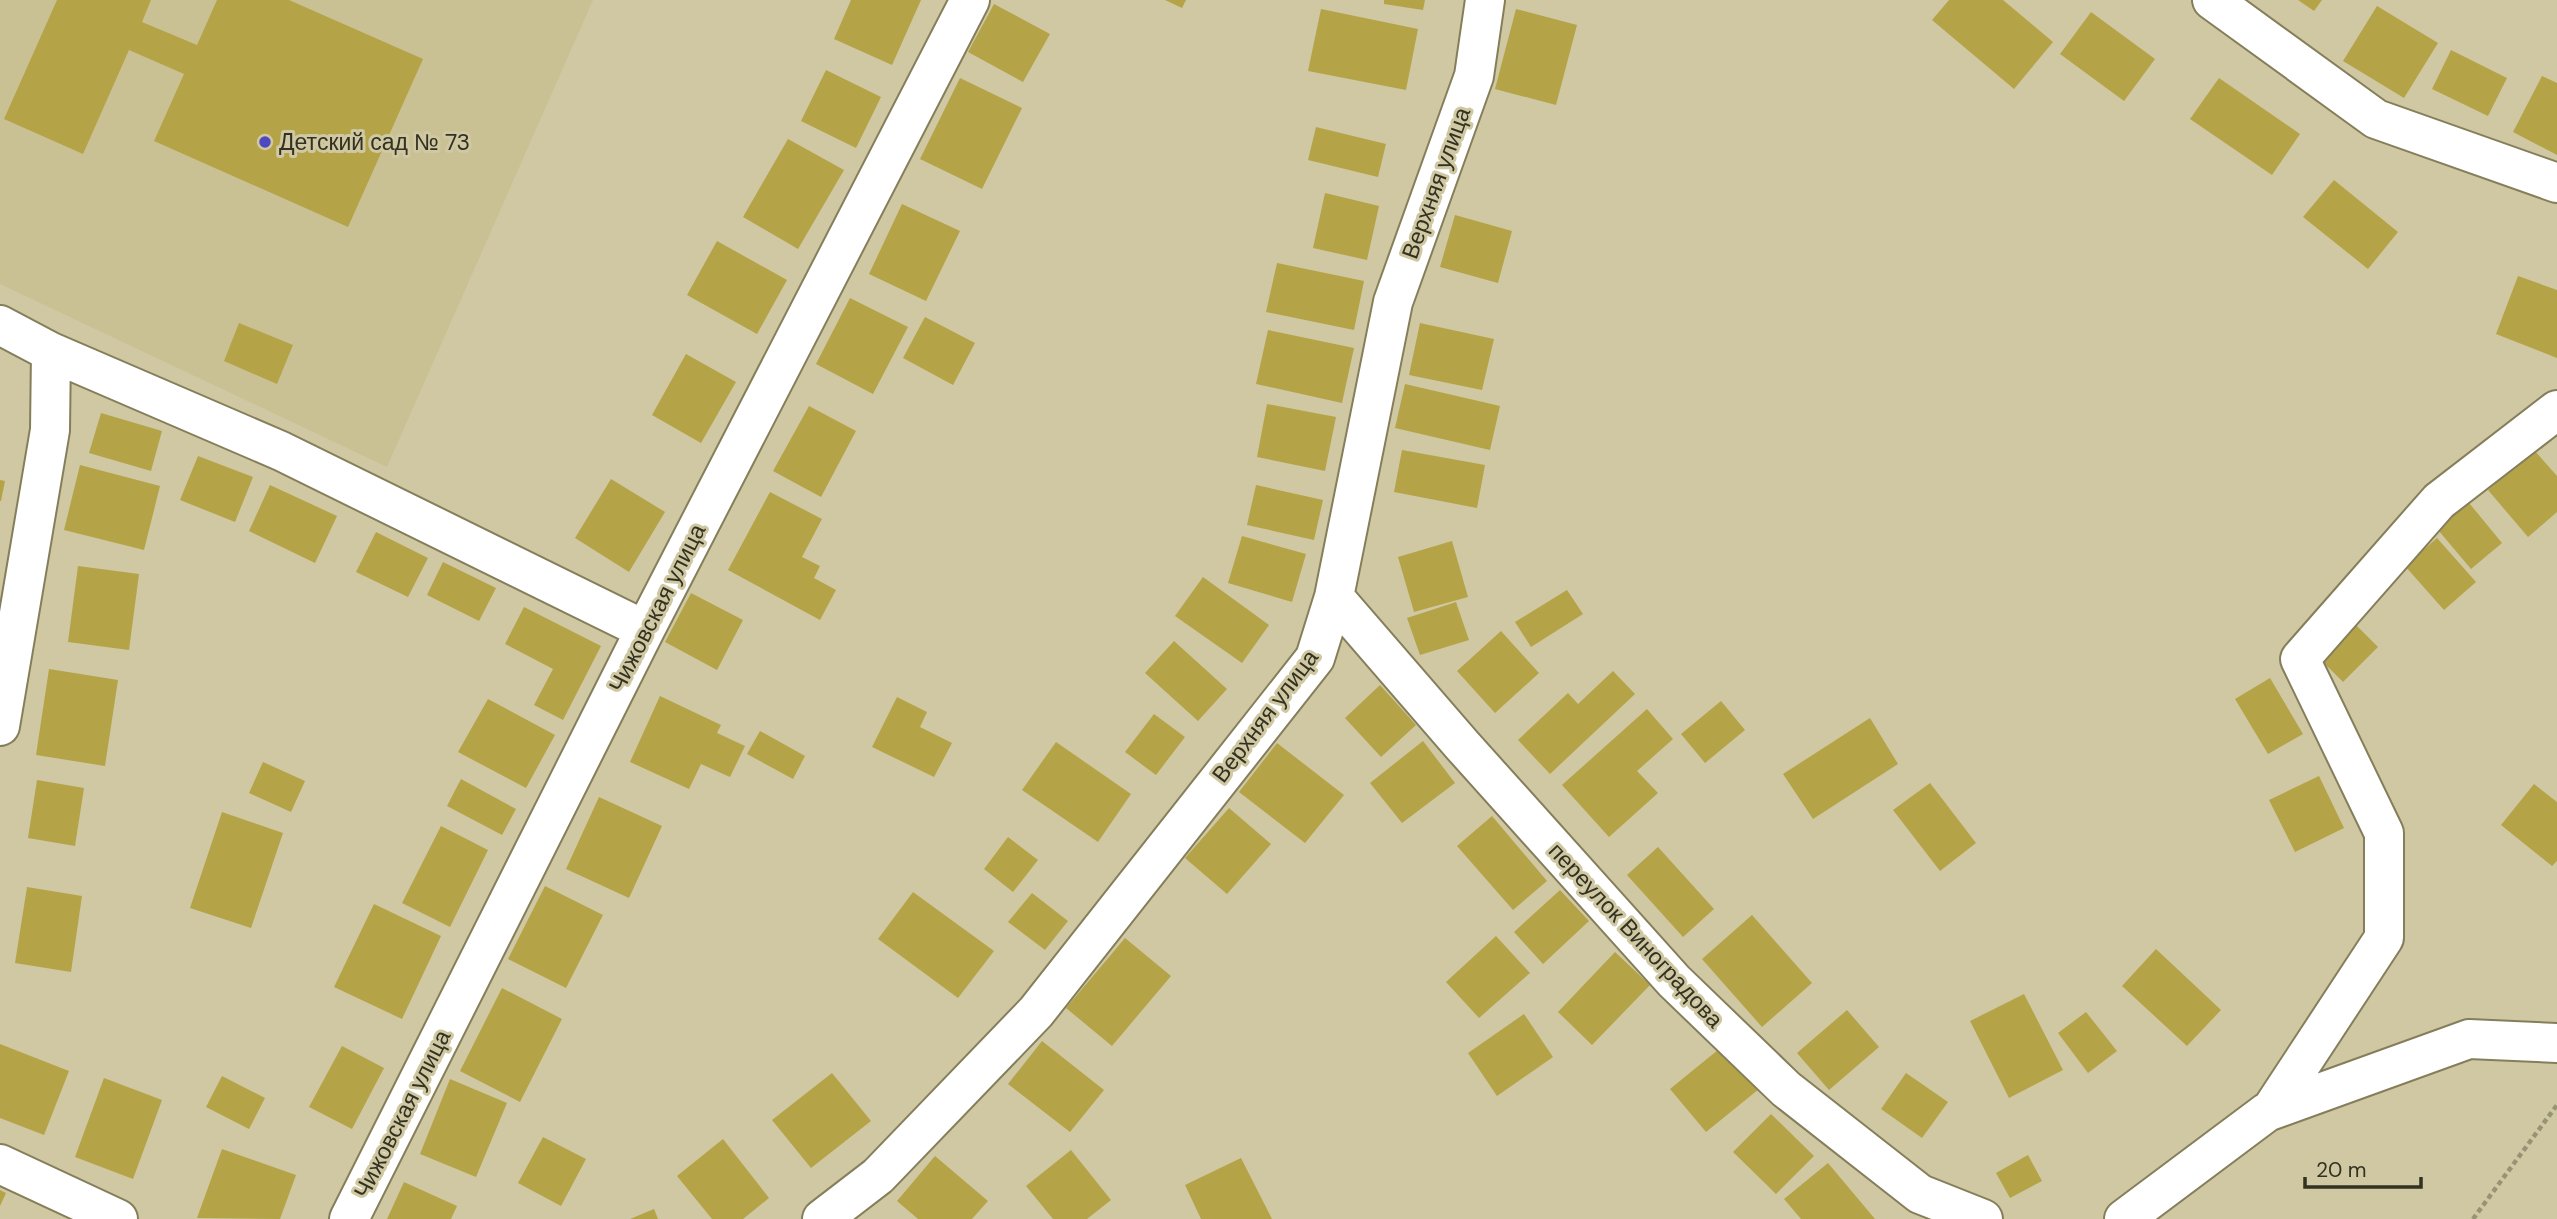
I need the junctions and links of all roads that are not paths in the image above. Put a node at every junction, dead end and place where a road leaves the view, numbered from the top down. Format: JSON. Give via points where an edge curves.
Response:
{"nodes":[{"id":1,"x":971,"y":0,"type":"edge"},
{"id":2,"x":1485,"y":0,"type":"edge"},
{"id":3,"x":2212,"y":0,"type":"edge"},
{"id":4,"x":2557,"y":183,"type":"edge"},
{"id":5,"x":0,"y":325,"type":"edge"},
{"id":6,"x":51,"y":352,"type":"junction"},
{"id":7,"x":2557,"y":410,"type":"edge"},
{"id":8,"x":1334,"y":597,"type":"junction"},
{"id":9,"x":645,"y":630,"type":"junction"},
{"id":10,"x":0,"y":726,"type":"edge"},
{"id":11,"x":2557,"y":1043,"type":"edge"},
{"id":12,"x":2272,"y":1110,"type":"junction"},
{"id":13,"x":0,"y":1164,"type":"edge"},
{"id":14,"x":118,"y":1219,"type":"edge"},
{"id":15,"x":349,"y":1219,"type":"edge"},
{"id":16,"x":822,"y":1219,"type":"edge"},
{"id":17,"x":1983,"y":1219,"type":"edge"},
{"id":18,"x":2124,"y":1219,"type":"edge"}],
"edges":[{"from":1,"to":9,"type":"street","name":"Чижовская улица"},
{"from":2,"to":8,"type":"street","name":"Верхняя улица","via":[[1474,76],[1393,302]]},
{"from":3,"to":4,"type":"street","via":[[2376,119]]},
{"from":5,"to":6,"type":"street"},
{"from":6,"to":9,"type":"street","via":[[282,451]]},
{"from":6,"to":10,"type":"street","via":[[50,430]]},
{"from":7,"to":12,"type":"street","via":[[2439,501],[2300,659],[2384,833],[2384,938]]},
{"from":8,"to":16,"type":"street","name":"Верхняя улица","via":[[1315,658],[1036,1012],[878,1176]]},
{"from":8,"to":17,"type":"street","name":"переулок Виноградова","via":[[1674,981],[1786,1089],[1920,1194]]},
{"from":9,"to":15,"type":"street","name":"Чижовская улица"},
{"from":11,"to":12,"type":"street","via":[[2469,1038]]},
{"from":12,"to":18,"type":"street"},
{"from":13,"to":14,"type":"street"}]}
